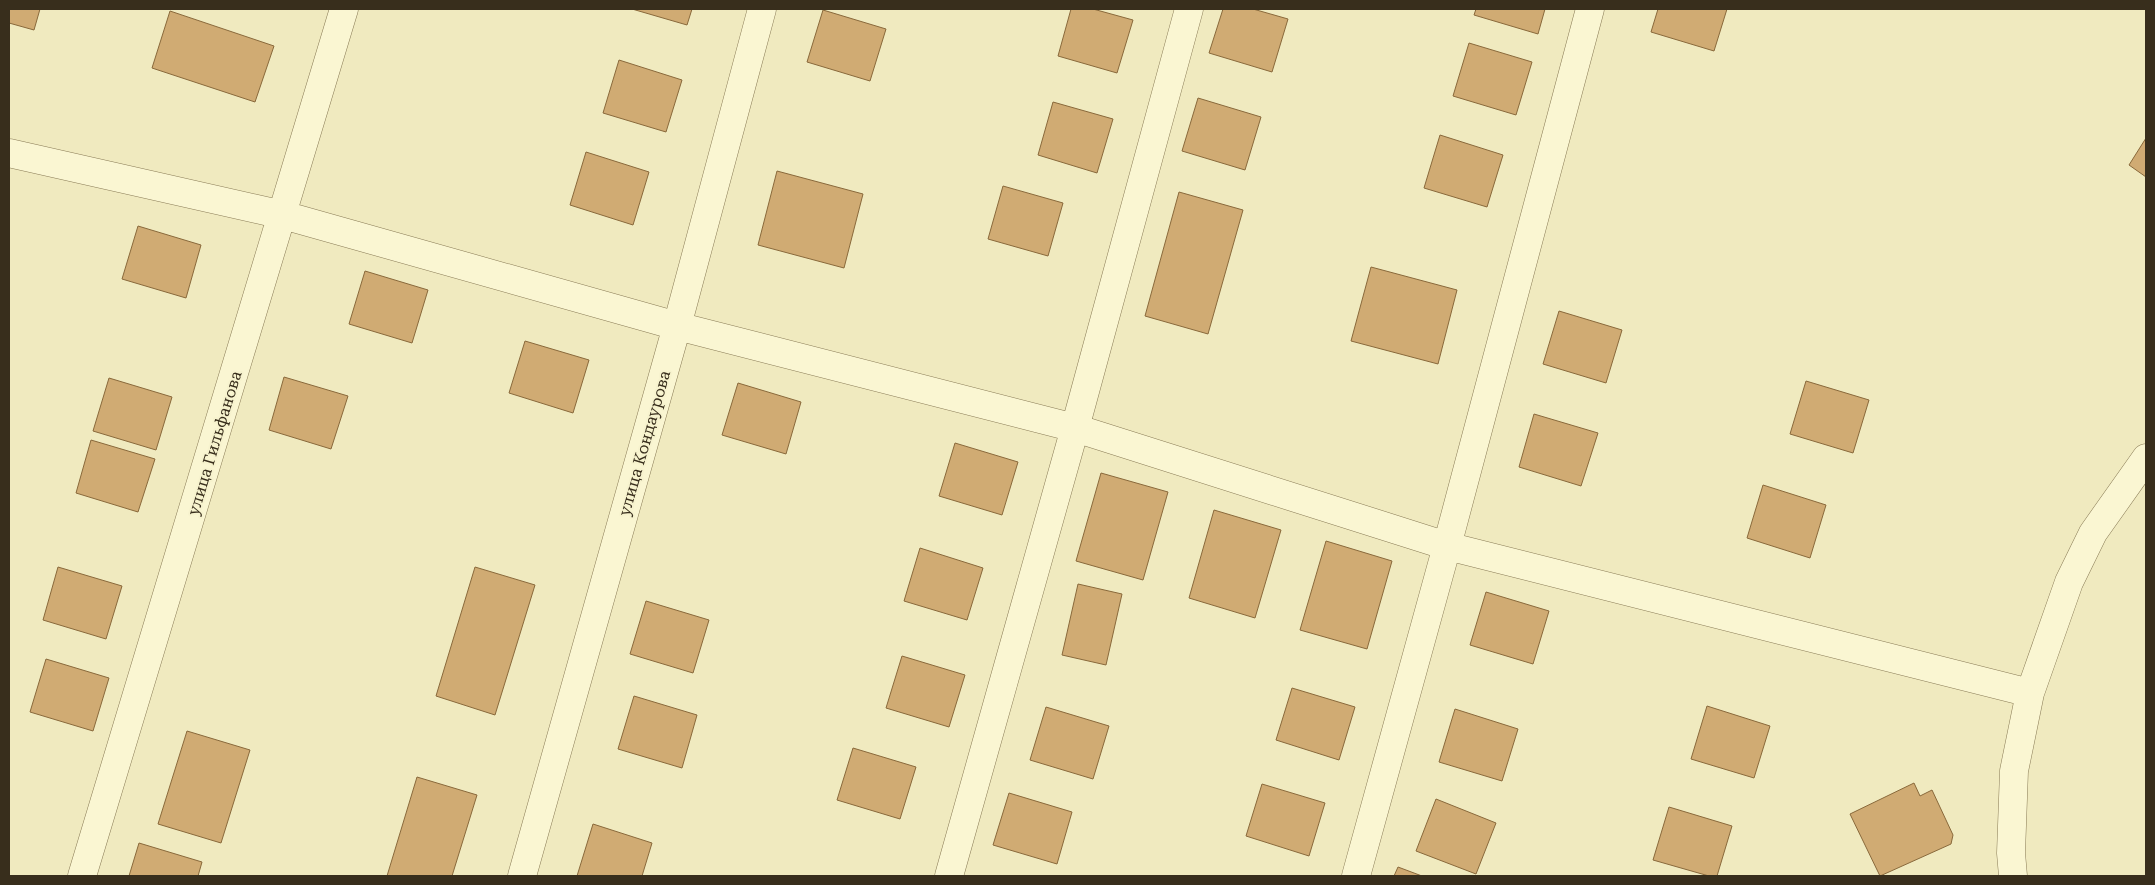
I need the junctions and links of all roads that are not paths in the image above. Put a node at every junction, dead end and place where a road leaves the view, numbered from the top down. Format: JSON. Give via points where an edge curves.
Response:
{"nodes":[{"id":1,"x":344,"y":9,"type":"edge"},
{"id":2,"x":762,"y":9,"type":"edge"},
{"id":3,"x":1189,"y":9,"type":"edge"},
{"id":4,"x":1590,"y":9,"type":"edge"},
{"id":5,"x":9,"y":153,"type":"edge"},
{"id":6,"x":283,"y":215,"type":"junction"},
{"id":7,"x":677,"y":326,"type":"junction"},
{"id":8,"x":1075,"y":428,"type":"junction"},
{"id":9,"x":2146,"y":458,"type":"edge"},
{"id":10,"x":1447,"y":546,"type":"junction"},
{"id":11,"x":2030,"y":693,"type":"junction"},
{"id":12,"x":82,"y":876,"type":"edge"},
{"id":13,"x":522,"y":876,"type":"edge"},
{"id":14,"x":949,"y":876,"type":"edge"},
{"id":15,"x":1356,"y":876,"type":"edge"},
{"id":16,"x":2013,"y":876,"type":"edge"}],
"edges":[{"from":1,"to":6,"type":"street","name":"улица Гильфанова"},
{"from":2,"to":7,"type":"street","name":"улица Кондаурова"},
{"from":3,"to":8,"type":"street"},
{"from":4,"to":10,"type":"street"},
{"from":5,"to":6,"type":"street"},
{"from":6,"to":7,"type":"street"},
{"from":6,"to":12,"type":"street","name":"улица Гильфанова"},
{"from":7,"to":8,"type":"street"},
{"from":7,"to":13,"type":"street","name":"улица Кондаурова"},
{"from":8,"to":10,"type":"street"},
{"from":8,"to":14,"type":"street"},
{"from":9,"to":11,"type":"street","via":[[2093,533],[2069,582]]},
{"from":10,"to":11,"type":"street"},
{"from":10,"to":15,"type":"street"},
{"from":11,"to":16,"type":"street","via":[[2014,771]]}]}
